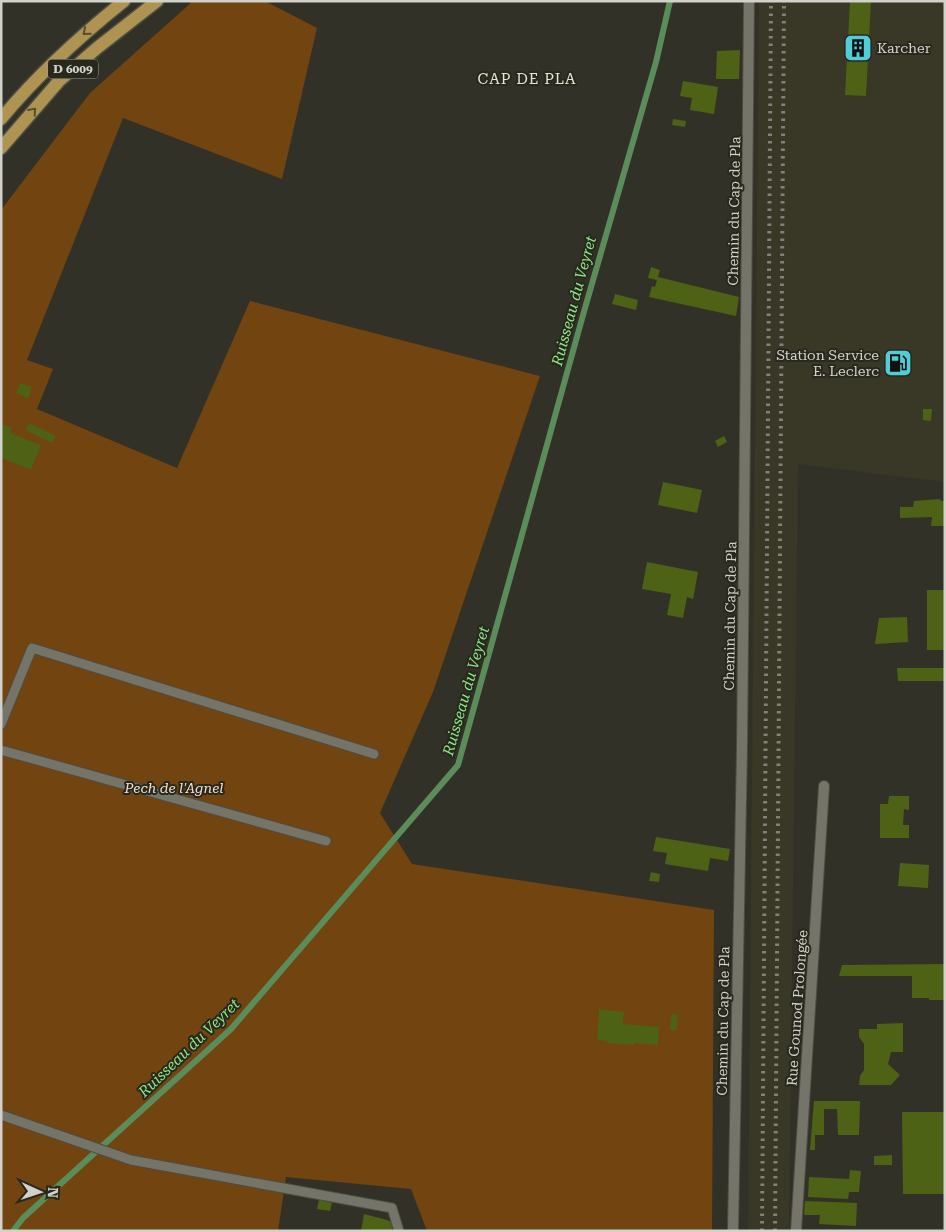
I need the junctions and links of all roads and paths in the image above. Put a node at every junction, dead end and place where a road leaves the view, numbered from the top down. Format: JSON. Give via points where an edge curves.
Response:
{"nodes":[{"id":1,"x":124,"y":1,"type":"edge"},
{"id":2,"x":157,"y":1,"type":"edge"},
{"id":3,"x":749,"y":1,"type":"edge"},
{"id":4,"x":13,"y":104,"type":"junction"},
{"id":5,"x":1,"y":110,"type":"edge"},
{"id":6,"x":1,"y":119,"type":"edge"},
{"id":7,"x":1,"y":148,"type":"edge"},
{"id":8,"x":1,"y":724,"type":"edge"},
{"id":9,"x":1,"y":750,"type":"edge"},
{"id":10,"x":374,"y":754,"type":"dead end"},
{"id":11,"x":824,"y":786,"type":"dead end"},
{"id":12,"x":326,"y":841,"type":"dead end"},
{"id":13,"x":1,"y":1115,"type":"edge"},
{"id":14,"x":399,"y":1231,"type":"edge"},
{"id":15,"x":733,"y":1231,"type":"edge"},
{"id":16,"x":796,"y":1231,"type":"edge"}],
"edges":[{"from":1,"to":4,"type":"main road","number":"D 6009","one_way":true,"via":[[45,69]]},
{"from":7,"to":2,"type":"main road","number":"D 6009","one_way":true,"via":[[59,81]]},
{"from":3,"to":15,"type":"street","name":"Chemin du Cap de Pla","via":[[742,748]]},
{"from":4,"to":5,"type":"lane"},
{"from":4,"to":6,"type":"main road","number":"D 6009"},
{"from":8,"to":10,"type":"lane","via":[[32,648]]},
{"from":9,"to":12,"type":"lane"},
{"from":11,"to":16,"type":"street","name":"Rue Gounod Prolongée"},
{"from":13,"to":14,"type":"lane","via":[[131,1160],[392,1208]]}]}
